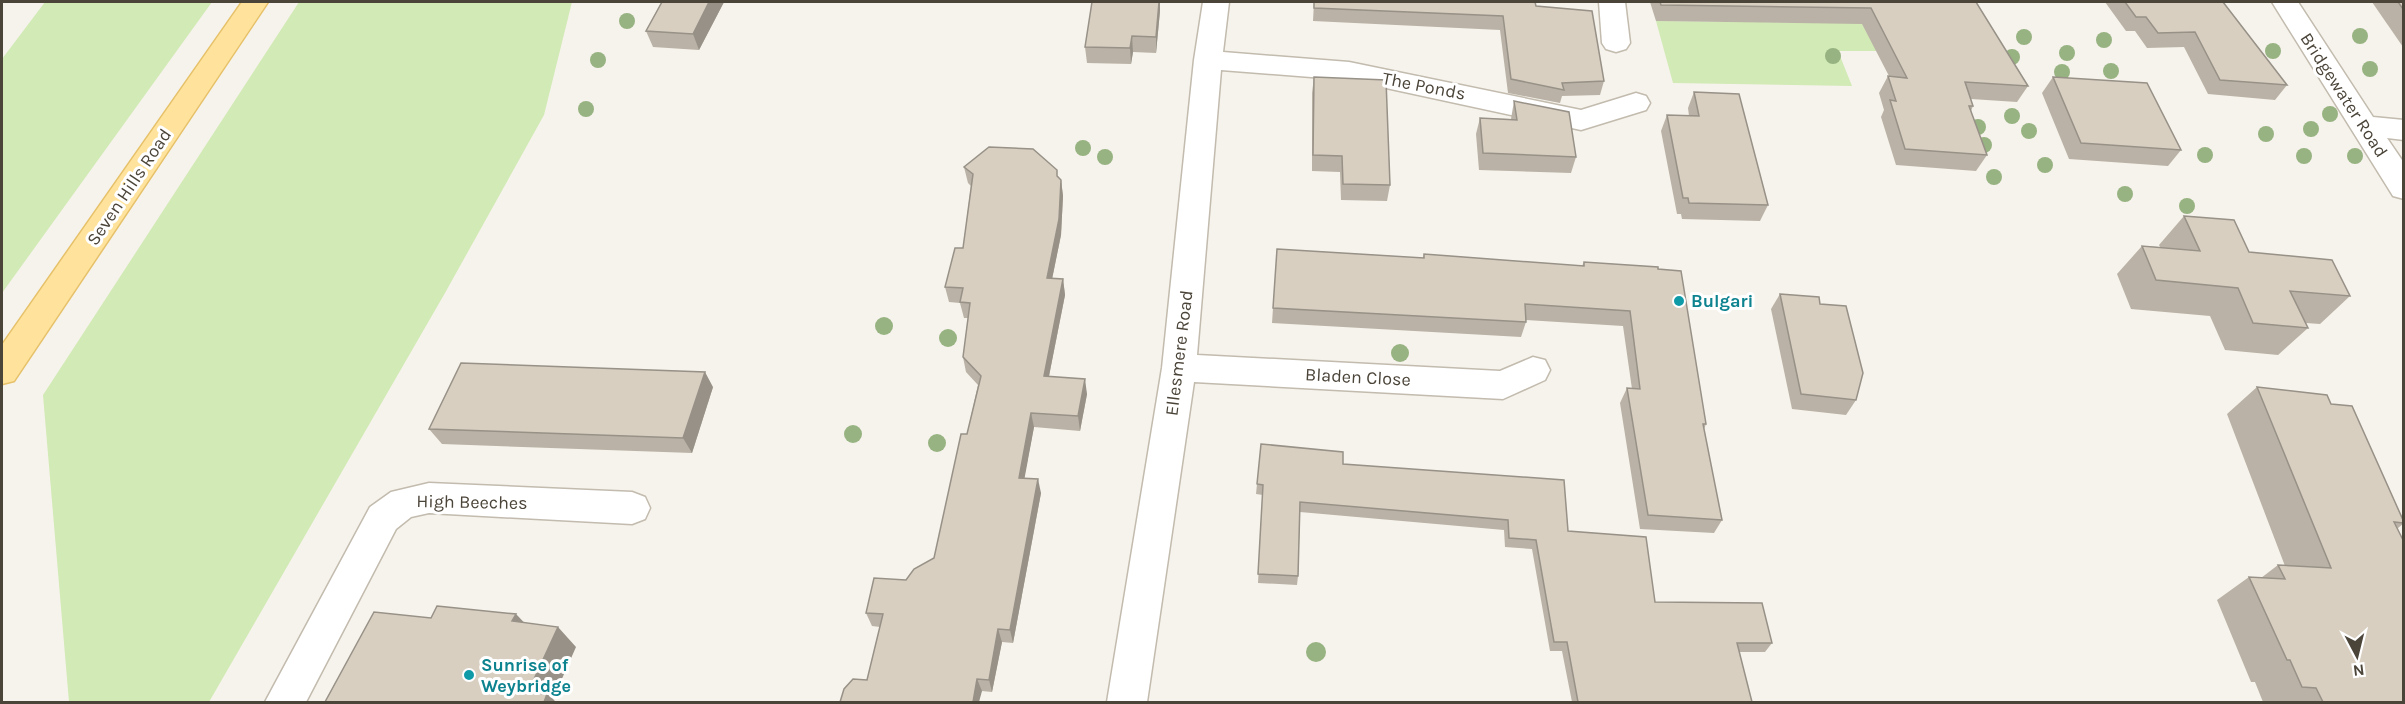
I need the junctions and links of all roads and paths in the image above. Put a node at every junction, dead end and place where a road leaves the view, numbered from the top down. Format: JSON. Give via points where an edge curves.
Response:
{"nodes":[{"id":1,"x":255,"y":2,"type":"edge"},
{"id":2,"x":1216,"y":2,"type":"edge"},
{"id":3,"x":1612,"y":2,"type":"edge"},
{"id":4,"x":2285,"y":2,"type":"edge"},
{"id":5,"x":1616,"y":43,"type":"dead end"},
{"id":6,"x":1208,"y":60,"type":"junction"},
{"id":7,"x":1636,"y":103,"type":"dead end"},
{"id":8,"x":2365,"y":126,"type":"junction"},
{"id":9,"x":2403,"y":130,"type":"edge"},
{"id":10,"x":2403,"y":188,"type":"edge"},
{"id":11,"x":1179,"y":368,"type":"junction"},
{"id":12,"x":1533,"y":370,"type":"dead end"},
{"id":13,"x":2,"y":371,"type":"edge"},
{"id":14,"x":632,"y":508,"type":"dead end"},
{"id":15,"x":285,"y":702,"type":"edge"},
{"id":16,"x":1127,"y":702,"type":"edge"}],
"edges":[{"from":1,"to":13,"type":"main road","name":"Seven Hills Road"},
{"from":2,"to":6,"type":"street","name":"Ellesmere Road"},
{"from":3,"to":5,"type":"street"},
{"from":4,"to":8,"type":"street","name":"Bridgewater Road"},
{"from":6,"to":7,"type":"street","name":"The Ponds","via":[[1348,71],[1581,120]]},
{"from":6,"to":11,"type":"street","name":"Ellesmere Road"},
{"from":8,"to":9,"type":"street"},
{"from":8,"to":10,"type":"street","name":"Bridgewater Road"},
{"from":11,"to":12,"type":"street","name":"Bladen Close","via":[[1503,385]]},
{"from":11,"to":16,"type":"street","name":"Ellesmere Road"},
{"from":14,"to":15,"type":"street","name":"High Beeches","via":[[429,498],[392,507]]}]}
